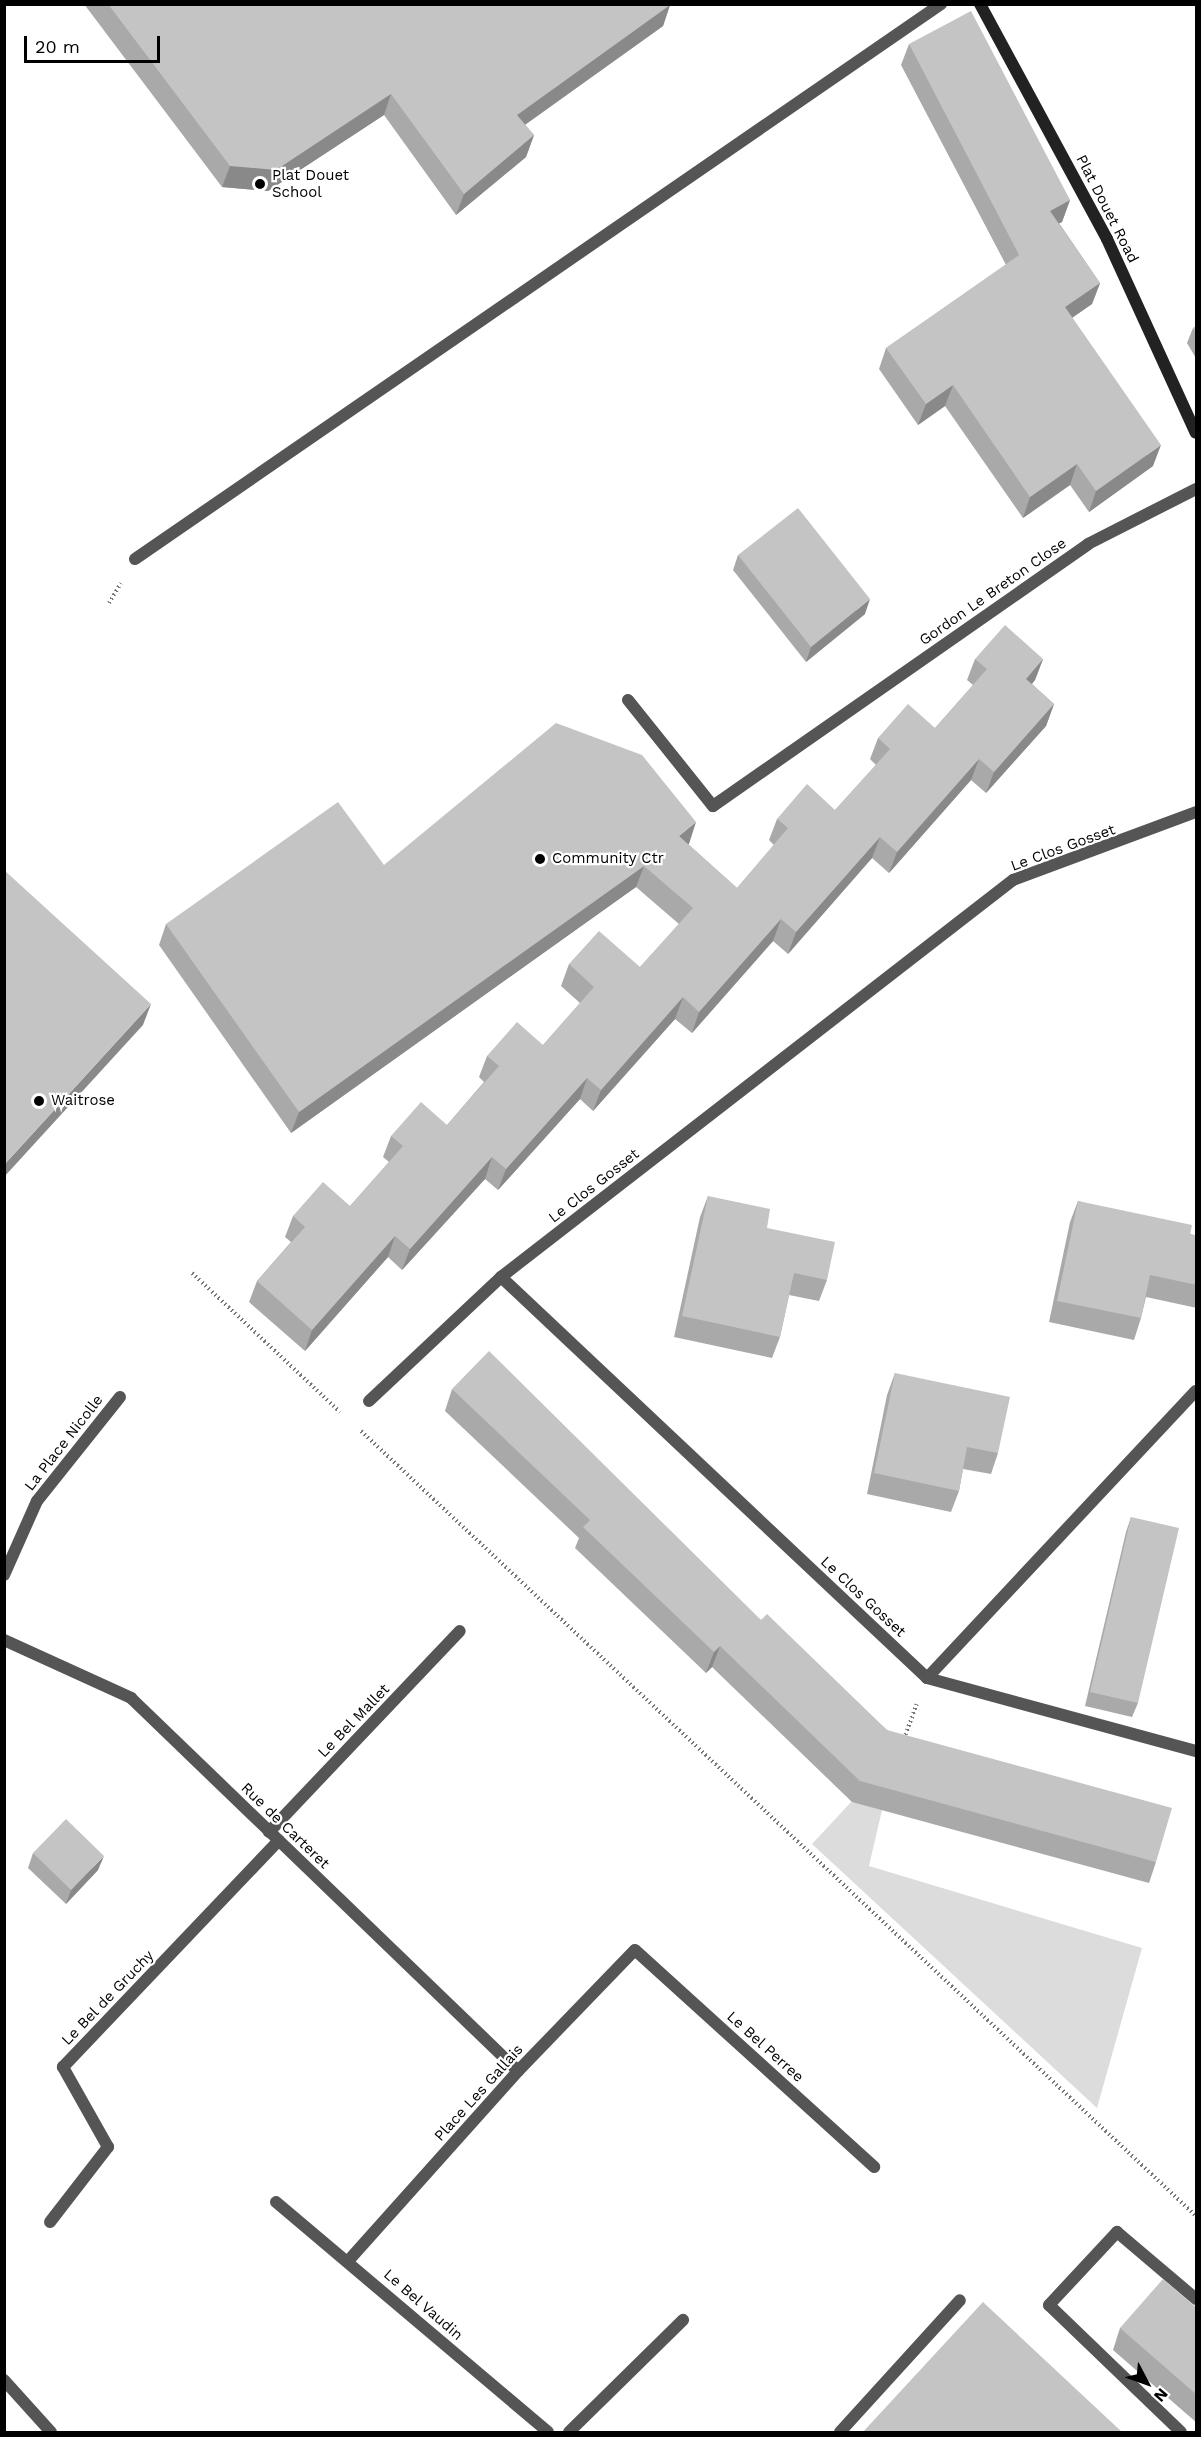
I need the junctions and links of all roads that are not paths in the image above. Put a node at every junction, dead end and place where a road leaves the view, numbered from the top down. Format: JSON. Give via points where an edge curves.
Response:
{"nodes":[{"id":1,"x":941,"y":4,"type":"edge"},
{"id":2,"x":980,"y":4,"type":"edge"},
{"id":3,"x":1197,"y":433,"type":"edge"},
{"id":4,"x":1197,"y":489,"type":"edge"},
{"id":5,"x":135,"y":559,"type":"dead end"},
{"id":6,"x":627,"y":700,"type":"dead end"},
{"id":7,"x":1197,"y":812,"type":"edge"},
{"id":8,"x":501,"y":1276,"type":"junction"},
{"id":9,"x":1197,"y":1391,"type":"edge"},
{"id":10,"x":120,"y":1397,"type":"dead end"},
{"id":11,"x":369,"y":1401,"type":"dead end"},
{"id":12,"x":4,"y":1575,"type":"edge"},
{"id":13,"x":460,"y":1630,"type":"dead end"},
{"id":14,"x":4,"y":1640,"type":"edge"},
{"id":15,"x":927,"y":1678,"type":"junction"},
{"id":16,"x":1197,"y":1751,"type":"edge"},
{"id":17,"x":274,"y":1836,"type":"junction"},
{"id":18,"x":635,"y":1950,"type":"joint"},
{"id":19,"x":518,"y":2071,"type":"junction"},
{"id":20,"x":874,"y":2167,"type":"dead end"},
{"id":21,"x":276,"y":2202,"type":"dead end"},
{"id":22,"x":50,"y":2222,"type":"dead end"},
{"id":23,"x":349,"y":2260,"type":"junction"},
{"id":24,"x":1197,"y":2299,"type":"edge"},
{"id":25,"x":960,"y":2300,"type":"dead end"},
{"id":26,"x":683,"y":2320,"type":"dead end"},
{"id":27,"x":4,"y":2380,"type":"edge"},
{"id":28,"x":51,"y":2433,"type":"edge"},
{"id":29,"x":548,"y":2433,"type":"edge"},
{"id":30,"x":569,"y":2433,"type":"edge"},
{"id":31,"x":840,"y":2433,"type":"edge"},
{"id":32,"x":1181,"y":2433,"type":"edge"}],
"edges":[{"from":1,"to":5,"type":"street"},
{"from":2,"to":3,"type":"main road","name":"Plat Douet Road","via":[[1107,240]]},
{"from":4,"to":6,"type":"street","name":"Gordon Le Breton Close","via":[[1088,544],[713,806]]},
{"from":7,"to":8,"type":"street","name":"Le Clos Gosset","via":[[1013,880]]},
{"from":8,"to":11,"type":"street"},
{"from":8,"to":15,"type":"street","name":"Le Clos Gosset"},
{"from":9,"to":15,"type":"street"},
{"from":10,"to":12,"type":"street","name":"La Place Nicolle","via":[[37,1501]]},
{"from":13,"to":17,"type":"street","name":"Le Bel Mallet"},
{"from":14,"to":17,"type":"street","name":"Rue de Carteret","via":[[131,1698]]},
{"from":15,"to":16,"type":"street","name":"Le Clos Gosset"},
{"from":17,"to":19,"type":"street","name":"Rue de Carteret"},
{"from":17,"to":22,"type":"street","name":"Le Bel de Gruchy","via":[[63,2067],[108,2147]]},
{"from":18,"to":19,"type":"street","name":"Place Les Gallais"},
{"from":18,"to":20,"type":"street","name":"Le Bel Perree"},
{"from":19,"to":23,"type":"street","name":"Place Les Gallais"},
{"from":21,"to":23,"type":"street","name":"Le Bel Vaudin"},
{"from":23,"to":29,"type":"street","name":"Le Bel Vaudin"},
{"from":24,"to":32,"type":"street","via":[[1117,2232],[1049,2305]]},
{"from":25,"to":31,"type":"street"},
{"from":26,"to":30,"type":"street"},
{"from":27,"to":28,"type":"street"}]}
